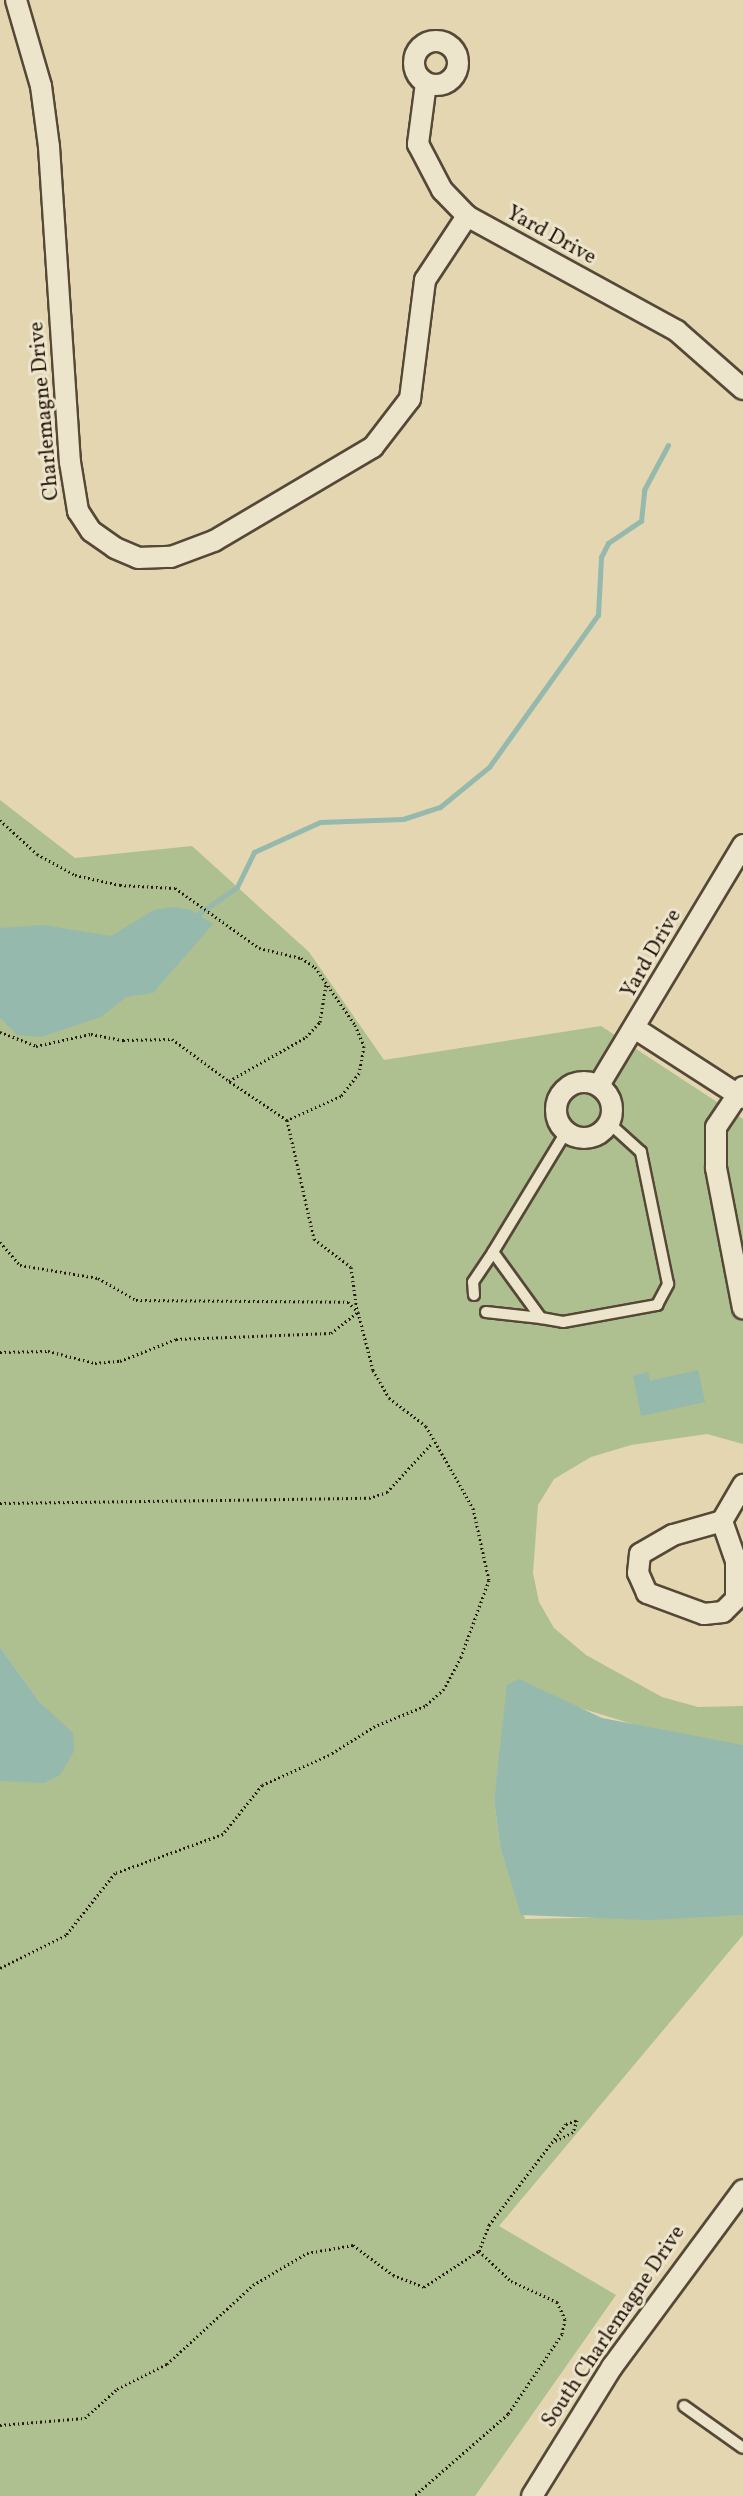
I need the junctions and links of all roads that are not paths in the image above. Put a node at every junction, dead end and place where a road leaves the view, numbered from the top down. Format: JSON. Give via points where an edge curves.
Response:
{"nodes":[{"id":1,"x":16,"y":0,"type":"edge"},
{"id":2,"x":426,"y":83,"type":"dead end"},
{"id":3,"x":467,"y":216,"type":"junction"},
{"id":4,"x":741,"y":382,"type":"edge"},
{"id":5,"x":743,"y":845,"type":"edge"},
{"id":6,"x":636,"y":1029,"type":"junction"},
{"id":7,"x":599,"y":1085,"type":"junction"},
{"id":8,"x":741,"y":1093,"type":"edge"},
{"id":9,"x":609,"y":1123,"type":"junction"},
{"id":10,"x":566,"y":1132,"type":"junction"},
{"id":11,"x":494,"y":1252,"type":"junction"},
{"id":12,"x":474,"y":1295,"type":"dead end"},
{"id":13,"x":743,"y":1308,"type":"edge"},
{"id":14,"x":486,"y":1312,"type":"dead end"},
{"id":15,"x":541,"y":1318,"type":"junction"},
{"id":16,"x":743,"y":1485,"type":"edge"},
{"id":17,"x":722,"y":1521,"type":"junction"},
{"id":18,"x":743,"y":2190,"type":"edge"},
{"id":19,"x":684,"y":2406,"type":"dead end"},
{"id":20,"x":743,"y":2448,"type":"edge"},
{"id":21,"x":532,"y":2496,"type":"edge"}],
"edges":[{"from":1,"to":3,"type":"street","name":"Charlemagne Drive","via":[[42,86],[78,510],[91,531],[116,548],[138,558],[171,557],[214,541],[373,447],[410,399],[424,280]]},
{"from":2,"to":3,"type":"street","name":"Yard Drive","via":[[418,144],[442,190]]},
{"from":3,"to":4,"type":"street","name":"Yard Drive","via":[[677,331]]},
{"from":5,"to":6,"type":"street","name":"Yard Drive"},
{"from":6,"to":7,"type":"street","name":"Yard Drive"},
{"from":6,"to":8,"type":"street"},
{"from":7,"to":9,"type":"street","via":[[611,1099]]},
{"from":7,"to":10,"type":"street","via":[[581,1081],[564,1089],[556,1116]]},
{"from":8,"to":13,"type":"street","via":[[716,1127],[716,1168]]},
{"from":9,"to":10,"type":"street","via":[[592,1137]]},
{"from":9,"to":15,"type":"lane","via":[[641,1152],[668,1284],[657,1305],[563,1322]]},
{"from":10,"to":11,"type":"lane"},
{"from":11,"to":12,"type":"lane","via":[[473,1281]]},
{"from":11,"to":15,"type":"lane"},
{"from":14,"to":15,"type":"lane"},
{"from":16,"to":17,"type":"street"},
{"from":17,"to":17,"type":"street","via":[[673,1536],[640,1554],[638,1574],[647,1593],[704,1614],[723,1612],[736,1599],[736,1561]]},
{"from":18,"to":21,"type":"street","name":"South Charlemagne Drive","via":[[612,2367]]},
{"from":19,"to":20,"type":"lane"}]}
